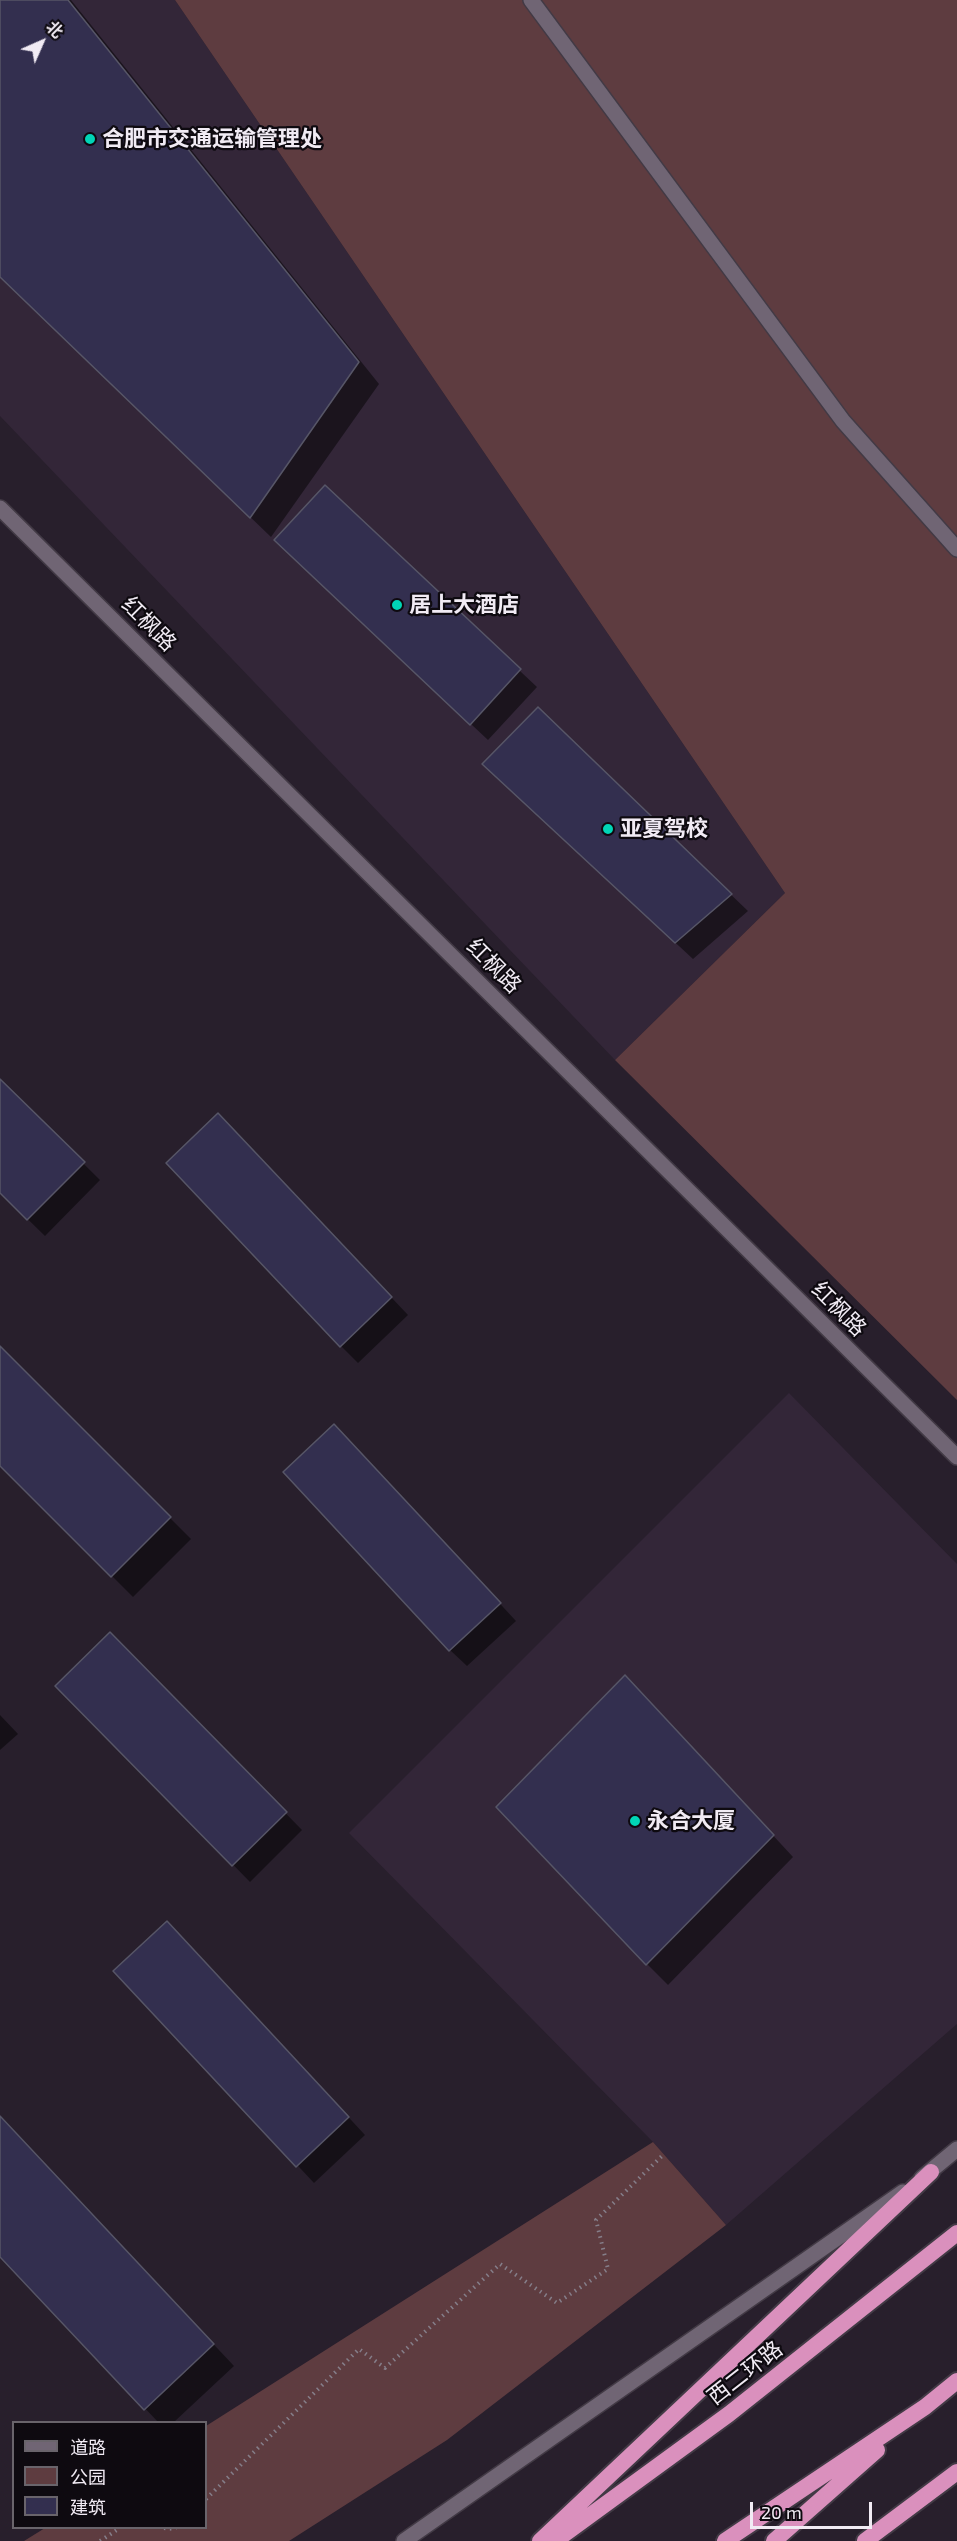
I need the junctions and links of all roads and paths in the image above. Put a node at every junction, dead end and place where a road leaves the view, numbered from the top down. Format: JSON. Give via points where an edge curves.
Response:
{"nodes":[{"id":1,"x":531,"y":0,"type":"edge"},
{"id":2,"x":0,"y":508,"type":"edge"},
{"id":3,"x":957,"y":549,"type":"edge"},
{"id":4,"x":957,"y":1457,"type":"edge"},
{"id":5,"x":957,"y":2149,"type":"edge"},
{"id":6,"x":664,"y":2154,"type":"dead end"},
{"id":7,"x":931,"y":2172,"type":"junction"},
{"id":8,"x":957,"y":2233,"type":"edge"},
{"id":9,"x":957,"y":2381,"type":"edge"},
{"id":10,"x":925,"y":2408,"type":"junction"},
{"id":11,"x":957,"y":2472,"type":"edge"},
{"id":12,"x":207,"y":2498,"type":"edge"},
{"id":13,"x":118,"y":2529,"type":"edge"},
{"id":14,"x":868,"y":2539,"type":"edge"},
{"id":15,"x":99,"y":2541,"type":"edge"},
{"id":16,"x":404,"y":2541,"type":"edge"},
{"id":17,"x":540,"y":2541,"type":"edge"},
{"id":18,"x":555,"y":2541,"type":"edge"},
{"id":19,"x":725,"y":2541,"type":"edge"},
{"id":20,"x":774,"y":2541,"type":"edge"}],
"edges":[{"from":1,"to":3,"type":"street","via":[[843,421]]},
{"from":2,"to":4,"type":"street","name":"红枫路"},
{"from":5,"to":7,"type":"street"},
{"from":6,"to":12,"type":"path","via":[[596,2220],[608,2269],[557,2303],[500,2264],[386,2368],[359,2349]]},
{"from":7,"to":16,"type":"street"},
{"from":7,"to":17,"type":"highway"},
{"from":8,"to":18,"type":"highway","name":"西二环路","via":[[729,2414]]},
{"from":9,"to":10,"type":"highway"},
{"from":10,"to":19,"type":"highway"},
{"from":10,"to":20,"type":"highway"},
{"from":11,"to":14,"type":"highway"},
{"from":13,"to":15,"type":"path"}]}
